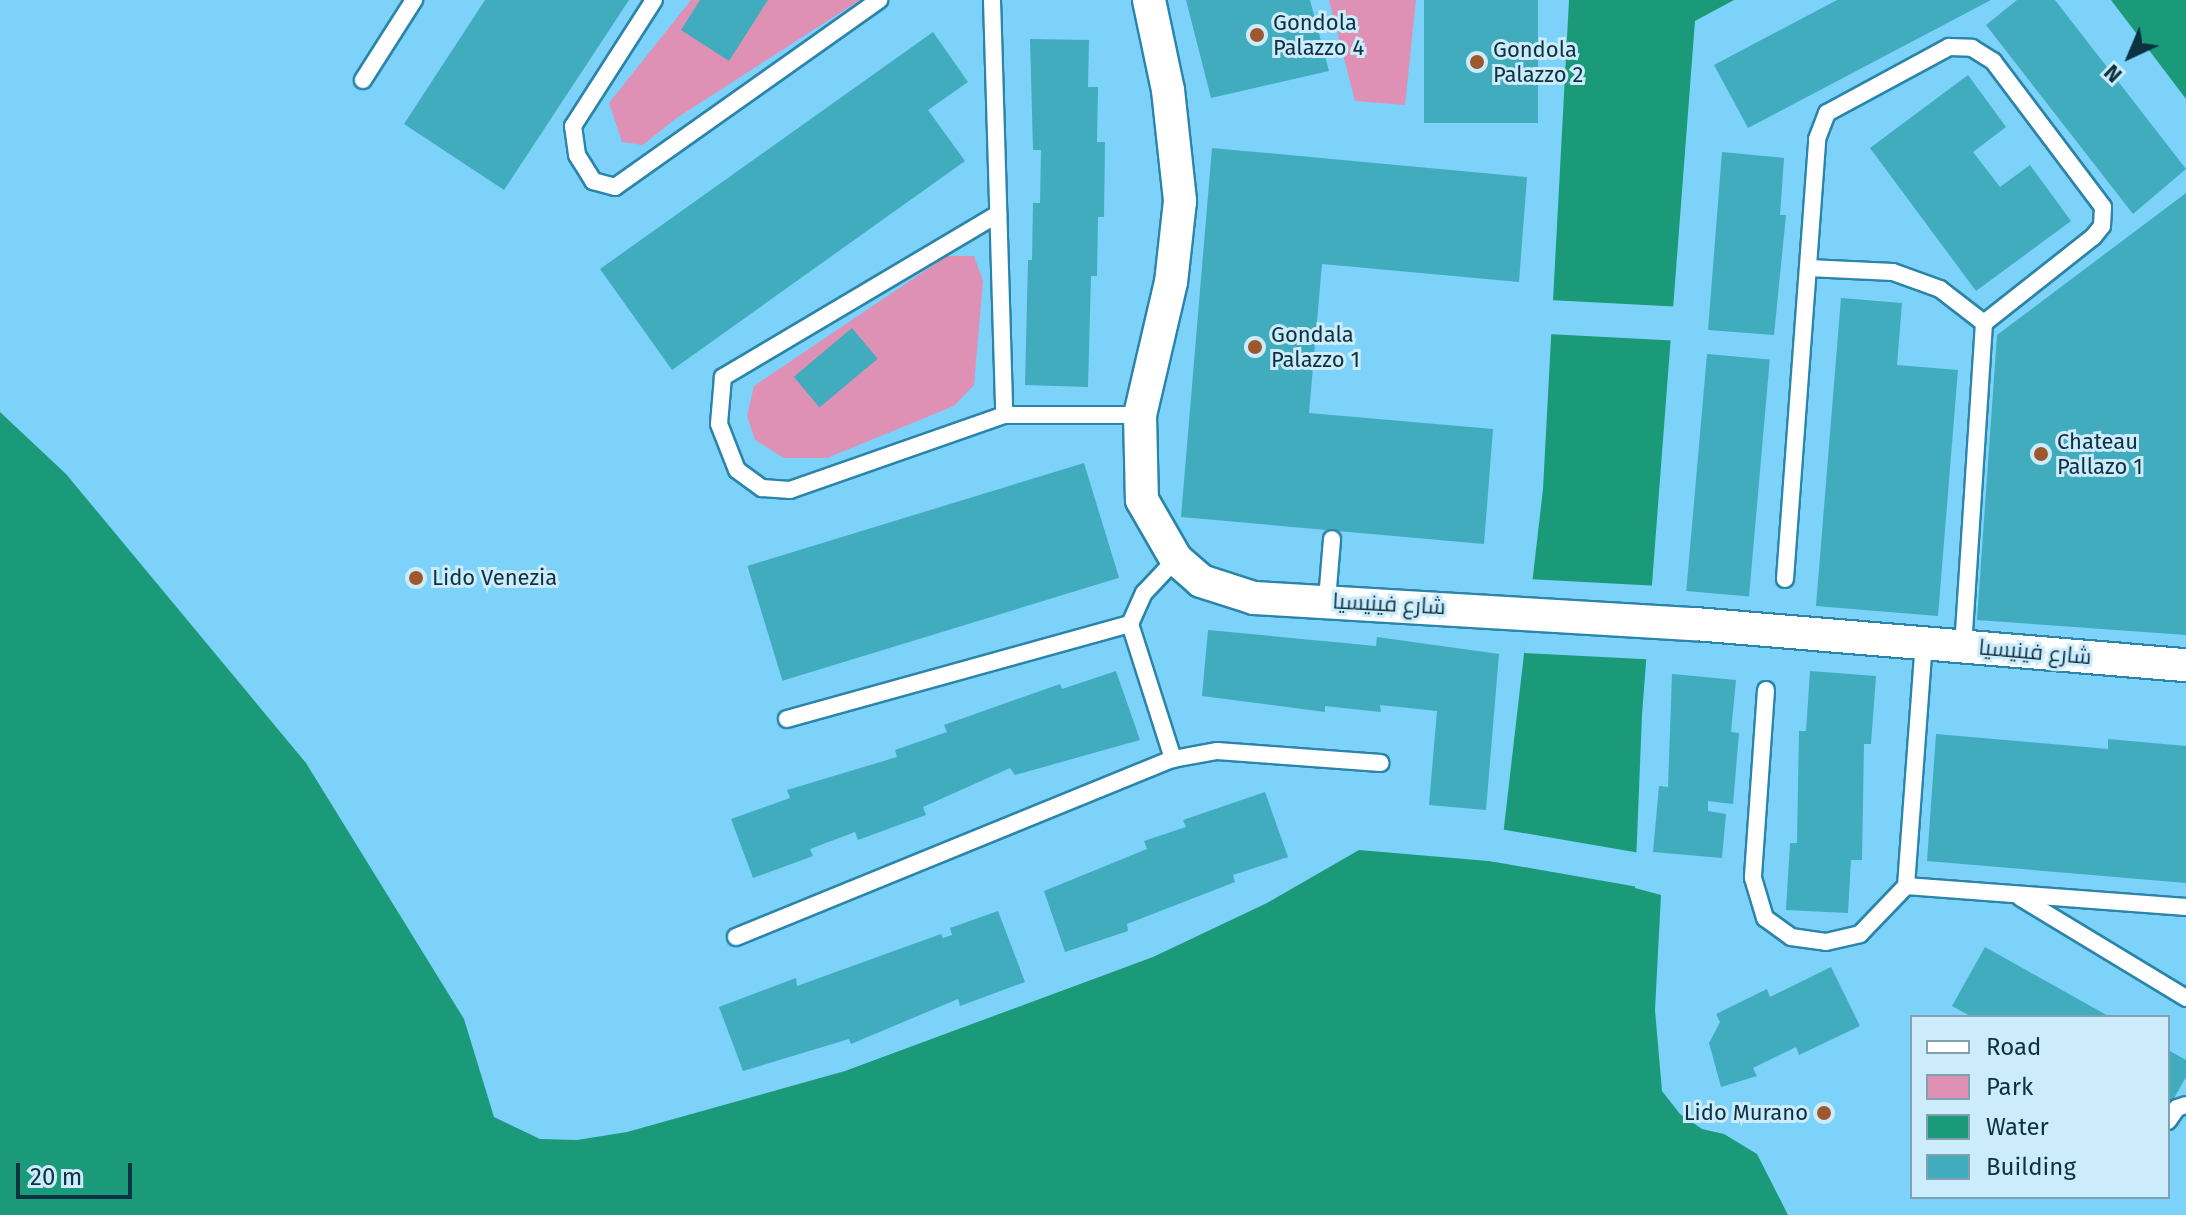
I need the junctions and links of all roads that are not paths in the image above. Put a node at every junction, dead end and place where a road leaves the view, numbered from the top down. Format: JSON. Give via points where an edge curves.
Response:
{"nodes":[{"id":1,"x":414,"y":0,"type":"edge"},
{"id":2,"x":654,"y":0,"type":"edge"},
{"id":3,"x":879,"y":0,"type":"edge"},
{"id":4,"x":992,"y":0,"type":"edge"},
{"id":5,"x":1149,"y":0,"type":"edge"},
{"id":6,"x":363,"y":80,"type":"dead end"},
{"id":7,"x":998,"y":214,"type":"junction"},
{"id":8,"x":1808,"y":268,"type":"junction"},
{"id":9,"x":1984,"y":323,"type":"junction"},
{"id":10,"x":1004,"y":415,"type":"junction"},
{"id":11,"x":1140,"y":415,"type":"junction"},
{"id":12,"x":1332,"y":539,"type":"dead end"},
{"id":13,"x":1176,"y":559,"type":"junction"},
{"id":14,"x":1785,"y":579,"type":"dead end"},
{"id":15,"x":1327,"y":600,"type":"junction"},
{"id":16,"x":1130,"y":624,"type":"junction"},
{"id":17,"x":1924,"y":642,"type":"junction"},
{"id":18,"x":1963,"y":646,"type":"junction"},
{"id":19,"x":2186,"y":665,"type":"edge"},
{"id":20,"x":1766,"y":690,"type":"dead end"},
{"id":21,"x":787,"y":719,"type":"dead end"},
{"id":22,"x":1173,"y":759,"type":"junction"},
{"id":23,"x":1381,"y":763,"type":"dead end"},
{"id":24,"x":1906,"y":886,"type":"junction"},
{"id":25,"x":2020,"y":897,"type":"junction"},
{"id":26,"x":2186,"y":907,"type":"edge"},
{"id":27,"x":736,"y":937,"type":"dead end"},
{"id":28,"x":2186,"y":998,"type":"edge"},
{"id":29,"x":2186,"y":1105,"type":"edge"},
{"id":30,"x":2170,"y":1119,"type":"edge"}],
"edges":[{"from":1,"to":6,"type":"lane"},
{"from":2,"to":3,"type":"lane","via":[[573,126],[577,155],[593,181],[615,187]]},
{"from":4,"to":7,"type":"lane"},
{"from":5,"to":11,"type":"street","name":"شارع فينيسيا","via":[[1168,90],[1180,201],[1171,282]]},
{"from":7,"to":10,"type":"lane"},
{"from":7,"to":10,"type":"lane","via":[[723,377],[719,424],[737,470],[762,488],[790,490]]},
{"from":8,"to":9,"type":"lane","via":[[1893,272],[1940,289]]},
{"from":8,"to":9,"type":"lane","via":[[1817,139],[1827,113],[1949,47],[1972,48],[1993,61],[2103,207],[2102,226],[2093,237]]},
{"from":8,"to":14,"type":"lane"},
{"from":9,"to":18,"type":"lane"},
{"from":10,"to":11,"type":"lane"},
{"from":11,"to":13,"type":"street","name":"شارع فينيسيا","via":[[1142,500]]},
{"from":12,"to":15,"type":"lane"},
{"from":13,"to":15,"type":"street","name":"شارع فينيسيا","via":[[1201,581],[1254,598]]},
{"from":13,"to":16,"type":"lane","via":[[1144,593]]},
{"from":15,"to":17,"type":"street","name":"شارع فينيسيا"},
{"from":16,"to":21,"type":"lane"},
{"from":16,"to":22,"type":"lane"},
{"from":17,"to":18,"type":"street","name":"شارع فينيسيا"},
{"from":17,"to":24,"type":"lane"},
{"from":18,"to":19,"type":"street","name":"شارع فينيسيا"},
{"from":20,"to":24,"type":"lane","via":[[1753,878],[1765,918],[1791,937],[1826,942],[1860,934]]},
{"from":22,"to":23,"type":"lane","via":[[1217,751]]},
{"from":22,"to":27,"type":"lane"},
{"from":24,"to":25,"type":"lane"},
{"from":25,"to":26,"type":"lane"},
{"from":25,"to":28,"type":"lane"},
{"from":29,"to":30,"type":"lane"}]}
